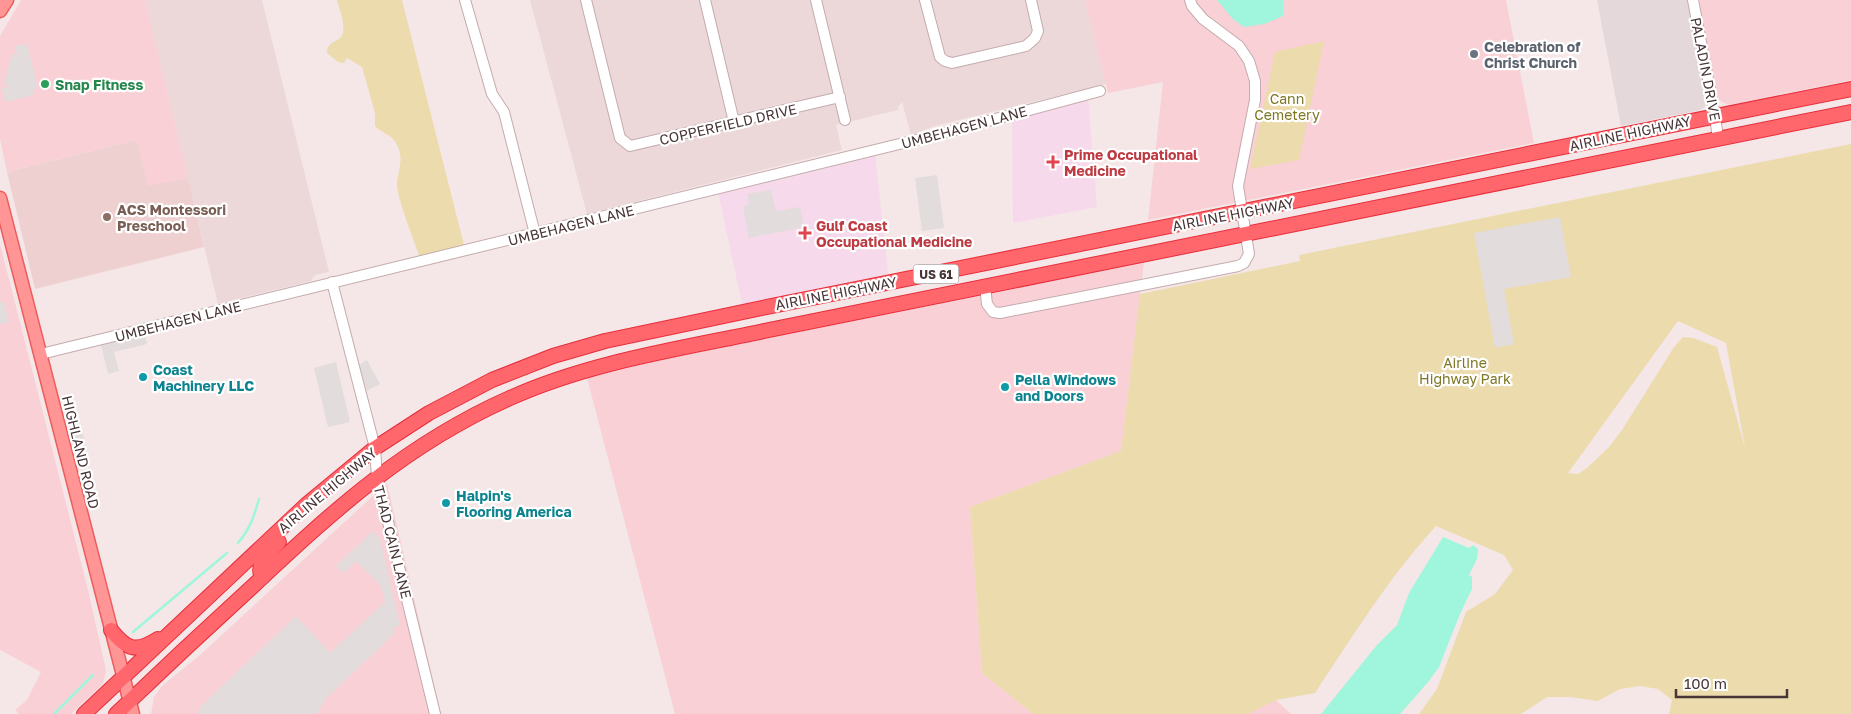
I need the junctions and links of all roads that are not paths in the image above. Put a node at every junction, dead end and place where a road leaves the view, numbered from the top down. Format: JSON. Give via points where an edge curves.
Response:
{"nodes":[{"id":1,"x":7,"y":0,"type":"edge"},
{"id":2,"x":465,"y":0,"type":"edge"},
{"id":3,"x":586,"y":0,"type":"edge"},
{"id":4,"x":704,"y":0,"type":"edge"},
{"id":5,"x":816,"y":0,"type":"edge"},
{"id":6,"x":925,"y":0,"type":"edge"},
{"id":7,"x":1031,"y":0,"type":"edge"},
{"id":8,"x":1190,"y":0,"type":"edge"},
{"id":9,"x":1693,"y":0,"type":"edge"},
{"id":10,"x":0,"y":11,"type":"edge"},
{"id":11,"x":1851,"y":89,"type":"edge"},
{"id":12,"x":1100,"y":91,"type":"dead end"},
{"id":13,"x":840,"y":97,"type":"junction"},
{"id":14,"x":1851,"y":112,"type":"edge"},
{"id":15,"x":1715,"y":116,"type":"junction"},
{"id":16,"x":845,"y":120,"type":"dead end"},
{"id":17,"x":734,"y":122,"type":"junction"},
{"id":18,"x":1718,"y":139,"type":"junction"},
{"id":19,"x":1538,"y":152,"type":"junction"},
{"id":20,"x":1543,"y":174,"type":"junction"},
{"id":21,"x":0,"y":198,"type":"edge"},
{"id":22,"x":1242,"y":212,"type":"junction"},
{"id":23,"x":535,"y":234,"type":"junction"},
{"id":24,"x":1245,"y":234,"type":"junction"},
{"id":25,"x":922,"y":276,"type":"junction"},
{"id":26,"x":332,"y":282,"type":"junction"},
{"id":27,"x":985,"y":286,"type":"junction"},
{"id":28,"x":764,"y":331,"type":"junction"},
{"id":29,"x":41,"y":354,"type":"junction"},
{"id":30,"x":375,"y":448,"type":"junction"},
{"id":31,"x":347,"y":470,"type":"junction"},
{"id":32,"x":377,"y":477,"type":"junction"},
{"id":33,"x":262,"y":578,"type":"junction"},
{"id":34,"x":180,"y":625,"type":"junction"},
{"id":35,"x":111,"y":630,"type":"junction"},
{"id":36,"x":123,"y":678,"type":"junction"},
{"id":37,"x":131,"y":707,"type":"edge"},
{"id":38,"x":84,"y":714,"type":"edge"},
{"id":39,"x":116,"y":714,"type":"edge"},
{"id":40,"x":435,"y":714,"type":"edge"}],
"edges":[{"from":1,"to":10,"type":"main road"},
{"from":2,"to":23,"type":"street","via":[[492,94],[504,112]]},
{"from":3,"to":17,"type":"street","name":"COPPERFIELD DRIVE","via":[[620,138],[625,144],[635,146]]},
{"from":4,"to":17,"type":"street"},
{"from":5,"to":13,"type":"street"},
{"from":6,"to":7,"type":"street","via":[[940,57],[959,63],[1026,46],[1036,38],[1038,31]]},
{"from":8,"to":22,"type":"street","via":[[1203,19],[1239,46],[1249,61],[1255,81],[1238,186]]},
{"from":9,"to":15,"type":"street","name":"PALADIN DRIVE"},
{"from":11,"to":15,"type":"highway","name":"AIRLINE HIGHWAY","number":"US 61"},
{"from":12,"to":23,"type":"street","name":"UMBEHAGEN LANE"},
{"from":13,"to":16,"type":"street"},
{"from":13,"to":17,"type":"street","name":"COPPERFIELD DRIVE"},
{"from":14,"to":18,"type":"highway","name":"AIRLINE HIGHWAY","number":"US 61"},
{"from":15,"to":18,"type":"street","name":"PALADIN DRIVE"},
{"from":15,"to":19,"type":"highway","name":"AIRLINE HIGHWAY","number":"US 61"},
{"from":18,"to":20,"type":"highway","name":"AIRLINE HIGHWAY","number":"US 61"},
{"from":19,"to":20,"type":"highway"},
{"from":19,"to":22,"type":"highway","name":"AIRLINE HIGHWAY","number":"US 61"},
{"from":20,"to":24,"type":"highway","name":"AIRLINE HIGHWAY","number":"US 61"},
{"from":21,"to":29,"type":"main road","name":"HIGHLAND ROAD"},
{"from":22,"to":24,"type":"street"},
{"from":22,"to":25,"type":"highway","name":"AIRLINE HIGHWAY","number":"US 61"},
{"from":23,"to":26,"type":"street","name":"UMBEHAGEN LANE"},
{"from":24,"to":27,"type":"highway","name":"AIRLINE HIGHWAY","number":"US 61"},
{"from":24,"to":27,"type":"street","via":[[1247,259],[1238,266],[1220,270],[1000,313],[993,312],[987,304]]},
{"from":25,"to":28,"type":"highway","via":[[872,293],[770,314],[763,319]]},
{"from":25,"to":30,"type":"highway","name":"AIRLINE HIGHWAY","number":"US 61","via":[[605,341],[553,356],[484,384],[429,413]]},
{"from":26,"to":29,"type":"street","name":"UMBEHAGEN LANE"},
{"from":26,"to":30,"type":"street","name":"THAD CAIN LANE"},
{"from":27,"to":28,"type":"highway","name":"AIRLINE HIGHWAY","number":"US 61"},
{"from":28,"to":32,"type":"highway","name":"AIRLINE HIGHWAY","number":"US 61","via":[[611,363],[511,397],[460,422]]},
{"from":29,"to":35,"type":"main road","name":"HIGHLAND ROAD"},
{"from":30,"to":31,"type":"highway","name":"AIRLINE HIGHWAY","number":"US 61"},
{"from":30,"to":32,"type":"street","name":"THAD CAIN LANE"},
{"from":31,"to":33,"type":"highway","via":[[262,562],[259,572]]},
{"from":31,"to":34,"type":"highway","name":"AIRLINE HIGHWAY","number":"US 61"},
{"from":32,"to":33,"type":"highway","name":"AIRLINE HIGHWAY","number":"US 61"},
{"from":32,"to":40,"type":"street","name":"THAD CAIN LANE"},
{"from":33,"to":37,"type":"highway","name":"AIRLINE HIGHWAY","number":"US 61"},
{"from":34,"to":35,"type":"highway","via":[[138,648],[126,646]]},
{"from":34,"to":36,"type":"highway","name":"AIRLINE HIGHWAY","number":"US 61"},
{"from":35,"to":36,"type":"main road","name":"HIGHLAND ROAD"},
{"from":36,"to":37,"type":"main road","name":"HIGHLAND ROAD"},
{"from":36,"to":38,"type":"highway","name":"AIRLINE HIGHWAY","number":"US 61"},
{"from":37,"to":39,"type":"highway","name":"AIRLINE HIGHWAY","number":"US 61"}]}
